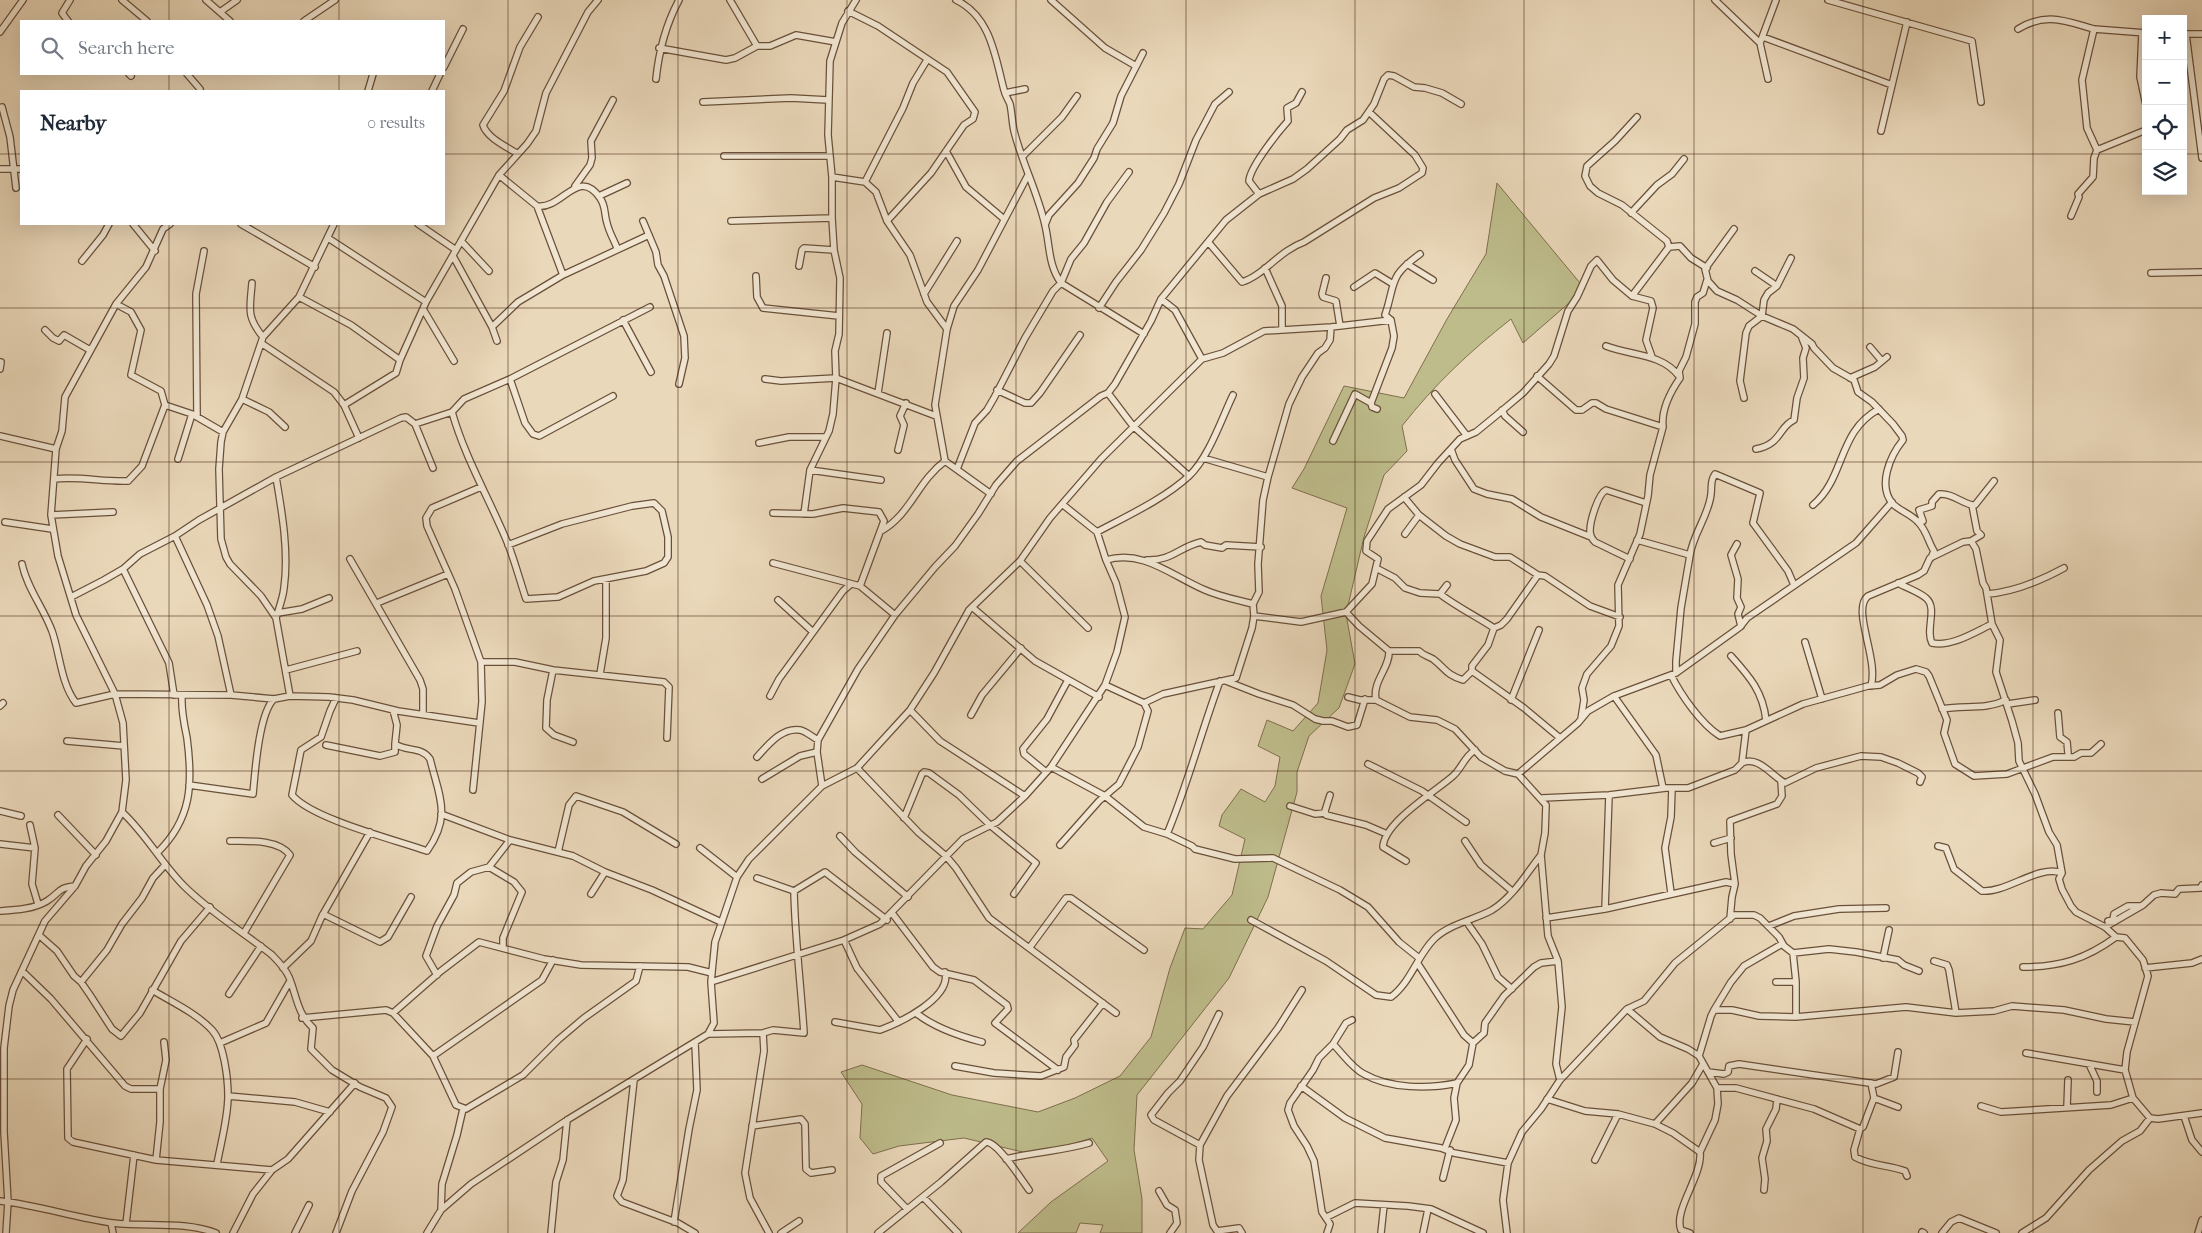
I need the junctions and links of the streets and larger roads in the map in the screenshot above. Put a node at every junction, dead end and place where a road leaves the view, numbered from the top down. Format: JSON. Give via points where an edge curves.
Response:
{"nodes":[{"id":1,"x":23,"y":0,"type":"edge"},
{"id":2,"x":70,"y":0,"type":"edge"},
{"id":3,"x":122,"y":0,"type":"edge"},
{"id":4,"x":206,"y":0,"type":"edge"},
{"id":5,"x":237,"y":0,"type":"edge"},
{"id":6,"x":335,"y":0,"type":"edge"},
{"id":7,"x":598,"y":0,"type":"edge"},
{"id":8,"x":679,"y":0,"type":"edge"},
{"id":9,"x":730,"y":0,"type":"edge"},
{"id":10,"x":856,"y":0,"type":"edge"},
{"id":11,"x":956,"y":0,"type":"edge"},
{"id":12,"x":1051,"y":0,"type":"edge"},
{"id":13,"x":1715,"y":0,"type":"edge"},
{"id":14,"x":1776,"y":0,"type":"edge"},
{"id":15,"x":1828,"y":0,"type":"edge"},
{"id":16,"x":968,"y":2,"type":"edge"},
{"id":17,"x":848,"y":11,"type":"junction"},
{"id":18,"x":220,"y":12,"type":"junction"},
{"id":19,"x":538,"y":17,"type":"dead end"},
{"id":20,"x":67,"y":20,"type":"edge"},
{"id":21,"x":146,"y":20,"type":"edge"},
{"id":22,"x":229,"y":20,"type":"edge"},
{"id":23,"x":305,"y":20,"type":"edge"},
{"id":24,"x":1907,"y":22,"type":"junction"},
{"id":25,"x":463,"y":29,"type":"dead end"},
{"id":26,"x":2018,"y":29,"type":"dead end"},
{"id":27,"x":2094,"y":29,"type":"junction"},
{"id":28,"x":0,"y":32,"type":"edge"},
{"id":29,"x":2142,"y":34,"type":"edge"},
{"id":30,"x":2187,"y":34,"type":"edge"},
{"id":31,"x":2202,"y":34,"type":"edge"},
{"id":32,"x":1763,"y":37,"type":"junction"},
{"id":33,"x":836,"y":42,"type":"junction"},
{"id":34,"x":1760,"y":43,"type":"junction"},
{"id":35,"x":757,"y":46,"type":"junction"},
{"id":36,"x":659,"y":48,"type":"junction"},
{"id":37,"x":1143,"y":53,"type":"dead end"},
{"id":38,"x":2187,"y":54,"type":"edge"},
{"id":39,"x":2142,"y":56,"type":"edge"},
{"id":40,"x":926,"y":60,"type":"junction"},
{"id":41,"x":445,"y":65,"type":"edge"},
{"id":42,"x":1136,"y":66,"type":"junction"},
{"id":43,"x":188,"y":75,"type":"edge"},
{"id":44,"x":373,"y":75,"type":"edge"},
{"id":45,"x":440,"y":75,"type":"edge"},
{"id":46,"x":656,"y":79,"type":"dead end"},
{"id":47,"x":1768,"y":79,"type":"dead end"},
{"id":48,"x":1892,"y":85,"type":"junction"},
{"id":49,"x":2142,"y":86,"type":"edge"},
{"id":50,"x":200,"y":89,"type":"dead end"},
{"id":51,"x":1025,"y":89,"type":"dead end"},
{"id":52,"x":368,"y":90,"type":"edge"},
{"id":53,"x":432,"y":90,"type":"edge"},
{"id":54,"x":1229,"y":92,"type":"dead end"},
{"id":55,"x":1302,"y":92,"type":"dead end"},
{"id":56,"x":1005,"y":93,"type":"junction"},
{"id":57,"x":1077,"y":96,"type":"dead end"},
{"id":58,"x":613,"y":100,"type":"dead end"},
{"id":59,"x":828,"y":100,"type":"junction"},
{"id":60,"x":703,"y":102,"type":"dead end"},
{"id":61,"x":1981,"y":102,"type":"dead end"},
{"id":62,"x":1460,"y":104,"type":"dead end"},
{"id":63,"x":2,"y":107,"type":"dead end"},
{"id":64,"x":1369,"y":112,"type":"junction"},
{"id":65,"x":1637,"y":117,"type":"dead end"},
{"id":66,"x":1881,"y":131,"type":"dead end"},
{"id":67,"x":2142,"y":132,"type":"edge"},
{"id":68,"x":2097,"y":150,"type":"junction"},
{"id":69,"x":946,"y":151,"type":"junction"},
{"id":70,"x":518,"y":154,"type":"junction"},
{"id":71,"x":2202,"y":155,"type":"edge"},
{"id":72,"x":724,"y":156,"type":"dead end"},
{"id":73,"x":830,"y":156,"type":"junction"},
{"id":74,"x":1023,"y":156,"type":"junction"},
{"id":75,"x":1684,"y":159,"type":"dead end"},
{"id":76,"x":0,"y":169,"type":"edge"},
{"id":77,"x":20,"y":169,"type":"edge"},
{"id":78,"x":14,"y":170,"type":"junction"},
{"id":79,"x":1129,"y":172,"type":"dead end"},
{"id":80,"x":499,"y":175,"type":"junction"},
{"id":81,"x":1028,"y":175,"type":"junction"},
{"id":82,"x":832,"y":176,"type":"junction"},
{"id":83,"x":865,"y":182,"type":"junction"},
{"id":84,"x":627,"y":183,"type":"dead end"},
{"id":85,"x":575,"y":186,"type":"junction"},
{"id":86,"x":16,"y":188,"type":"dead end"},
{"id":87,"x":1259,"y":194,"type":"junction"},
{"id":88,"x":599,"y":196,"type":"junction"},
{"id":89,"x":537,"y":206,"type":"junction"},
{"id":90,"x":1631,"y":213,"type":"junction"},
{"id":91,"x":2071,"y":216,"type":"dead end"},
{"id":92,"x":832,"y":218,"type":"junction"},
{"id":93,"x":1004,"y":219,"type":"junction"},
{"id":94,"x":643,"y":221,"type":"dead end"},
{"id":95,"x":731,"y":221,"type":"dead end"},
{"id":96,"x":887,"y":221,"type":"junction"},
{"id":97,"x":108,"y":225,"type":"edge"},
{"id":98,"x":134,"y":225,"type":"edge"},
{"id":99,"x":169,"y":225,"type":"edge"},
{"id":100,"x":243,"y":225,"type":"edge"},
{"id":101,"x":334,"y":225,"type":"edge"},
{"id":102,"x":419,"y":225,"type":"edge"},
{"id":103,"x":1046,"y":225,"type":"junction"},
{"id":104,"x":1734,"y":229,"type":"dead end"},
{"id":105,"x":649,"y":236,"type":"junction"},
{"id":106,"x":328,"y":238,"type":"junction"},
{"id":107,"x":957,"y":241,"type":"dead end"},
{"id":108,"x":461,"y":242,"type":"junction"},
{"id":109,"x":1209,"y":243,"type":"junction"},
{"id":110,"x":1669,"y":247,"type":"junction"},
{"id":111,"x":617,"y":248,"type":"junction"},
{"id":112,"x":834,"y":250,"type":"junction"},
{"id":113,"x":155,"y":251,"type":"junction"},
{"id":114,"x":204,"y":251,"type":"dead end"},
{"id":115,"x":455,"y":253,"type":"junction"},
{"id":116,"x":1420,"y":254,"type":"dead end"},
{"id":117,"x":1791,"y":258,"type":"dead end"},
{"id":118,"x":82,"y":262,"type":"dead end"},
{"id":119,"x":1407,"y":264,"type":"junction"},
{"id":120,"x":799,"y":266,"type":"dead end"},
{"id":121,"x":315,"y":267,"type":"junction"},
{"id":122,"x":1265,"y":268,"type":"junction"},
{"id":123,"x":1707,"y":268,"type":"junction"},
{"id":124,"x":1755,"y":270,"type":"dead end"},
{"id":125,"x":489,"y":271,"type":"dead end"},
{"id":126,"x":2202,"y":272,"type":"edge"},
{"id":127,"x":2151,"y":273,"type":"dead end"},
{"id":128,"x":563,"y":275,"type":"junction"},
{"id":129,"x":756,"y":276,"type":"dead end"},
{"id":130,"x":1326,"y":278,"type":"dead end"},
{"id":131,"x":1433,"y":280,"type":"dead end"},
{"id":132,"x":1707,"y":280,"type":"junction"},
{"id":133,"x":1061,"y":282,"type":"junction"},
{"id":134,"x":252,"y":283,"type":"dead end"},
{"id":135,"x":1393,"y":284,"type":"junction"},
{"id":136,"x":1777,"y":286,"type":"junction"},
{"id":137,"x":1354,"y":287,"type":"dead end"},
{"id":138,"x":924,"y":294,"type":"junction"},
{"id":139,"x":1632,"y":296,"type":"junction"},
{"id":140,"x":299,"y":297,"type":"junction"},
{"id":141,"x":1161,"y":299,"type":"junction"},
{"id":142,"x":426,"y":302,"type":"junction"},
{"id":143,"x":116,"y":304,"type":"junction"},
{"id":144,"x":650,"y":306,"type":"dead end"},
{"id":145,"x":1099,"y":308,"type":"junction"},
{"id":146,"x":423,"y":310,"type":"junction"},
{"id":147,"x":839,"y":316,"type":"junction"},
{"id":148,"x":1762,"y":316,"type":"junction"},
{"id":149,"x":623,"y":320,"type":"junction"},
{"id":150,"x":1391,"y":320,"type":"junction"},
{"id":151,"x":1340,"y":326,"type":"junction"},
{"id":152,"x":492,"y":327,"type":"junction"},
{"id":153,"x":1331,"y":327,"type":"junction"},
{"id":154,"x":947,"y":329,"type":"junction"},
{"id":155,"x":1282,"y":329,"type":"junction"},
{"id":156,"x":45,"y":330,"type":"dead end"},
{"id":157,"x":887,"y":333,"type":"dead end"},
{"id":158,"x":1144,"y":334,"type":"junction"},
{"id":159,"x":1080,"y":335,"type":"dead end"},
{"id":160,"x":1802,"y":338,"type":"junction"},
{"id":161,"x":262,"y":340,"type":"junction"},
{"id":162,"x":497,"y":341,"type":"dead end"},
{"id":163,"x":1812,"y":344,"type":"junction"},
{"id":164,"x":1606,"y":346,"type":"dead end"},
{"id":165,"x":1806,"y":348,"type":"junction"},
{"id":166,"x":1870,"y":348,"type":"dead end"},
{"id":167,"x":90,"y":350,"type":"junction"},
{"id":168,"x":1652,"y":357,"type":"junction"},
{"id":169,"x":1202,"y":359,"type":"junction"},
{"id":170,"x":400,"y":360,"type":"junction"},
{"id":171,"x":454,"y":361,"type":"dead end"},
{"id":172,"x":2,"y":362,"type":"dead end"},
{"id":173,"x":0,"y":369,"type":"edge"},
{"id":174,"x":651,"y":372,"type":"dead end"},
{"id":175,"x":1538,"y":376,"type":"junction"},
{"id":176,"x":510,"y":378,"type":"junction"},
{"id":177,"x":836,"y":378,"type":"junction"},
{"id":178,"x":1680,"y":378,"type":"junction"},
{"id":179,"x":1850,"y":378,"type":"junction"},
{"id":180,"x":765,"y":379,"type":"dead end"},
{"id":181,"x":679,"y":384,"type":"dead end"},
{"id":182,"x":997,"y":390,"type":"junction"},
{"id":183,"x":878,"y":393,"type":"junction"},
{"id":184,"x":1108,"y":393,"type":"junction"},
{"id":185,"x":1435,"y":394,"type":"dead end"},
{"id":186,"x":1233,"y":395,"type":"dead end"},
{"id":187,"x":613,"y":396,"type":"dead end"},
{"id":188,"x":1744,"y":398,"type":"dead end"},
{"id":189,"x":242,"y":399,"type":"junction"},
{"id":190,"x":906,"y":403,"type":"junction"},
{"id":191,"x":1372,"y":403,"type":"junction"},
{"id":192,"x":165,"y":405,"type":"junction"},
{"id":193,"x":344,"y":406,"type":"junction"},
{"id":194,"x":1377,"y":409,"type":"dead end"},
{"id":195,"x":1879,"y":409,"type":"junction"},
{"id":196,"x":1502,"y":410,"type":"junction"},
{"id":197,"x":452,"y":412,"type":"junction"},
{"id":198,"x":195,"y":415,"type":"junction"},
{"id":199,"x":936,"y":416,"type":"junction"},
{"id":200,"x":416,"y":424,"type":"junction"},
{"id":201,"x":1133,"y":426,"type":"junction"},
{"id":202,"x":285,"y":427,"type":"dead end"},
{"id":203,"x":1663,"y":427,"type":"junction"},
{"id":204,"x":223,"y":432,"type":"junction"},
{"id":205,"x":1524,"y":432,"type":"dead end"},
{"id":206,"x":0,"y":436,"type":"edge"},
{"id":207,"x":1467,"y":436,"type":"junction"},
{"id":208,"x":359,"y":438,"type":"junction"},
{"id":209,"x":826,"y":438,"type":"junction"},
{"id":210,"x":1334,"y":441,"type":"dead end"},
{"id":211,"x":759,"y":443,"type":"dead end"},
{"id":212,"x":1452,"y":448,"type":"junction"},
{"id":213,"x":56,"y":449,"type":"junction"},
{"id":214,"x":1756,"y":449,"type":"dead end"},
{"id":215,"x":898,"y":450,"type":"dead end"},
{"id":216,"x":1202,"y":458,"type":"junction"},
{"id":217,"x":178,"y":459,"type":"dead end"},
{"id":218,"x":946,"y":461,"type":"junction"},
{"id":219,"x":433,"y":468,"type":"dead end"},
{"id":220,"x":957,"y":468,"type":"junction"},
{"id":221,"x":810,"y":470,"type":"junction"},
{"id":222,"x":276,"y":476,"type":"junction"},
{"id":223,"x":1189,"y":476,"type":"junction"},
{"id":224,"x":1268,"y":477,"type":"junction"},
{"id":225,"x":54,"y":479,"type":"junction"},
{"id":226,"x":881,"y":480,"type":"dead end"},
{"id":227,"x":1994,"y":480,"type":"dead end"},
{"id":228,"x":481,"y":487,"type":"junction"},
{"id":229,"x":991,"y":494,"type":"junction"},
{"id":230,"x":1404,"y":497,"type":"junction"},
{"id":231,"x":1892,"y":502,"type":"junction"},
{"id":232,"x":1646,"y":503,"type":"junction"},
{"id":233,"x":1062,"y":504,"type":"junction"},
{"id":234,"x":1813,"y":505,"type":"dead end"},
{"id":235,"x":1972,"y":505,"type":"junction"},
{"id":236,"x":221,"y":507,"type":"junction"},
{"id":237,"x":112,"y":512,"type":"dead end"},
{"id":238,"x":773,"y":513,"type":"dead end"},
{"id":239,"x":804,"y":514,"type":"junction"},
{"id":240,"x":51,"y":515,"type":"junction"},
{"id":241,"x":1419,"y":515,"type":"junction"},
{"id":242,"x":884,"y":521,"type":"junction"},
{"id":243,"x":1918,"y":521,"type":"junction"},
{"id":244,"x":5,"y":522,"type":"dead end"},
{"id":245,"x":891,"y":526,"type":"junction"},
{"id":246,"x":52,"y":529,"type":"junction"},
{"id":247,"x":881,"y":531,"type":"junction"},
{"id":248,"x":1097,"y":532,"type":"junction"},
{"id":249,"x":1405,"y":534,"type":"dead end"},
{"id":250,"x":175,"y":536,"type":"junction"},
{"id":251,"x":1591,"y":537,"type":"junction"},
{"id":252,"x":1637,"y":540,"type":"junction"},
{"id":253,"x":1971,"y":541,"type":"junction"},
{"id":254,"x":1737,"y":544,"type":"dead end"},
{"id":255,"x":508,"y":545,"type":"junction"},
{"id":256,"x":1261,"y":547,"type":"junction"},
{"id":257,"x":1690,"y":555,"type":"junction"},
{"id":258,"x":350,"y":558,"type":"dead end"},
{"id":259,"x":1931,"y":558,"type":"junction"},
{"id":260,"x":1630,"y":559,"type":"junction"},
{"id":261,"x":1106,"y":560,"type":"junction"},
{"id":262,"x":1145,"y":560,"type":"junction"},
{"id":263,"x":1020,"y":561,"type":"junction"},
{"id":264,"x":773,"y":563,"type":"dead end"},
{"id":265,"x":22,"y":564,"type":"dead end"},
{"id":266,"x":123,"y":568,"type":"junction"},
{"id":267,"x":1376,"y":568,"type":"junction"},
{"id":268,"x":2064,"y":568,"type":"dead end"},
{"id":269,"x":448,"y":574,"type":"junction"},
{"id":270,"x":1538,"y":575,"type":"junction"},
{"id":271,"x":606,"y":579,"type":"junction"},
{"id":272,"x":1898,"y":583,"type":"junction"},
{"id":273,"x":850,"y":585,"type":"junction"},
{"id":274,"x":1447,"y":585,"type":"dead end"},
{"id":275,"x":1794,"y":585,"type":"junction"},
{"id":276,"x":860,"y":586,"type":"junction"},
{"id":277,"x":1440,"y":594,"type":"junction"},
{"id":278,"x":1987,"y":594,"type":"junction"},
{"id":279,"x":71,"y":596,"type":"junction"},
{"id":280,"x":329,"y":598,"type":"dead end"},
{"id":281,"x":778,"y":600,"type":"dead end"},
{"id":282,"x":377,"y":603,"type":"junction"},
{"id":283,"x":1254,"y":604,"type":"junction"},
{"id":284,"x":972,"y":607,"type":"junction"},
{"id":285,"x":1346,"y":612,"type":"junction"},
{"id":286,"x":277,"y":615,"type":"junction"},
{"id":287,"x":895,"y":615,"type":"junction"},
{"id":288,"x":1254,"y":616,"type":"junction"},
{"id":289,"x":1620,"y":617,"type":"junction"},
{"id":290,"x":1992,"y":624,"type":"junction"},
{"id":291,"x":1741,"y":626,"type":"junction"},
{"id":292,"x":1088,"y":628,"type":"dead end"},
{"id":293,"x":1494,"y":628,"type":"junction"},
{"id":294,"x":1539,"y":630,"type":"dead end"},
{"id":295,"x":813,"y":632,"type":"junction"},
{"id":296,"x":1805,"y":642,"type":"dead end"},
{"id":297,"x":1021,"y":648,"type":"junction"},
{"id":298,"x":357,"y":651,"type":"dead end"},
{"id":299,"x":1389,"y":651,"type":"junction"},
{"id":300,"x":1731,"y":656,"type":"dead end"},
{"id":301,"x":482,"y":662,"type":"junction"},
{"id":302,"x":286,"y":670,"type":"junction"},
{"id":303,"x":553,"y":670,"type":"junction"},
{"id":304,"x":1472,"y":671,"type":"junction"},
{"id":305,"x":600,"y":674,"type":"junction"},
{"id":306,"x":1674,"y":674,"type":"junction"},
{"id":307,"x":1068,"y":680,"type":"junction"},
{"id":308,"x":1223,"y":681,"type":"junction"},
{"id":309,"x":1105,"y":685,"type":"junction"},
{"id":310,"x":1871,"y":686,"type":"junction"},
{"id":311,"x":116,"y":694,"type":"junction"},
{"id":312,"x":231,"y":695,"type":"junction"},
{"id":313,"x":174,"y":696,"type":"junction"},
{"id":314,"x":182,"y":696,"type":"junction"},
{"id":315,"x":290,"y":696,"type":"junction"},
{"id":316,"x":770,"y":696,"type":"dead end"},
{"id":317,"x":1614,"y":696,"type":"junction"},
{"id":318,"x":1348,"y":697,"type":"dead end"},
{"id":319,"x":336,"y":698,"type":"junction"},
{"id":320,"x":1098,"y":698,"type":"junction"},
{"id":321,"x":274,"y":699,"type":"junction"},
{"id":322,"x":1365,"y":699,"type":"junction"},
{"id":323,"x":1822,"y":699,"type":"junction"},
{"id":324,"x":1376,"y":700,"type":"junction"},
{"id":325,"x":1511,"y":700,"type":"junction"},
{"id":326,"x":2035,"y":700,"type":"dead end"},
{"id":327,"x":1144,"y":702,"type":"junction"},
{"id":328,"x":2007,"y":702,"type":"junction"},
{"id":329,"x":1942,"y":709,"type":"junction"},
{"id":330,"x":393,"y":710,"type":"junction"},
{"id":331,"x":910,"y":710,"type":"junction"},
{"id":332,"x":2058,"y":713,"type":"dead end"},
{"id":333,"x":422,"y":714,"type":"junction"},
{"id":334,"x":971,"y":715,"type":"dead end"},
{"id":335,"x":1581,"y":719,"type":"junction"},
{"id":336,"x":1766,"y":720,"type":"junction"},
{"id":337,"x":479,"y":723,"type":"junction"},
{"id":338,"x":1746,"y":730,"type":"junction"},
{"id":339,"x":667,"y":738,"type":"dead end"},
{"id":340,"x":1560,"y":738,"type":"junction"},
{"id":341,"x":818,"y":740,"type":"junction"},
{"id":342,"x":67,"y":741,"type":"dead end"},
{"id":343,"x":573,"y":742,"type":"dead end"},
{"id":344,"x":395,"y":744,"type":"junction"},
{"id":345,"x":2101,"y":744,"type":"dead end"},
{"id":346,"x":326,"y":745,"type":"dead end"},
{"id":347,"x":124,"y":746,"type":"junction"},
{"id":348,"x":1475,"y":750,"type":"junction"},
{"id":349,"x":817,"y":752,"type":"junction"},
{"id":350,"x":2063,"y":755,"type":"junction"},
{"id":351,"x":757,"y":757,"type":"dead end"},
{"id":352,"x":1742,"y":763,"type":"junction"},
{"id":353,"x":1368,"y":764,"type":"dead end"},
{"id":354,"x":2021,"y":767,"type":"junction"},
{"id":355,"x":857,"y":768,"type":"junction"},
{"id":356,"x":1048,"y":769,"type":"junction"},
{"id":357,"x":1518,"y":774,"type":"junction"},
{"id":358,"x":762,"y":780,"type":"dead end"},
{"id":359,"x":1781,"y":781,"type":"junction"},
{"id":360,"x":1920,"y":782,"type":"dead end"},
{"id":361,"x":189,"y":785,"type":"junction"},
{"id":362,"x":822,"y":786,"type":"junction"},
{"id":363,"x":1663,"y":788,"type":"junction"},
{"id":364,"x":1672,"y":788,"type":"junction"},
{"id":365,"x":473,"y":790,"type":"dead end"},
{"id":366,"x":1330,"y":795,"type":"dead end"},
{"id":367,"x":1609,"y":795,"type":"junction"},
{"id":368,"x":1025,"y":796,"type":"junction"},
{"id":369,"x":1106,"y":796,"type":"junction"},
{"id":370,"x":1428,"y":796,"type":"junction"},
{"id":371,"x":1542,"y":798,"type":"junction"},
{"id":372,"x":1290,"y":806,"type":"dead end"},
{"id":373,"x":0,"y":811,"type":"edge"},
{"id":374,"x":122,"y":812,"type":"junction"},
{"id":375,"x":1325,"y":813,"type":"junction"},
{"id":376,"x":441,"y":814,"type":"junction"},
{"id":377,"x":58,"y":815,"type":"dead end"},
{"id":378,"x":21,"y":816,"type":"dead end"},
{"id":379,"x":904,"y":818,"type":"junction"},
{"id":380,"x":1466,"y":822,"type":"dead end"},
{"id":381,"x":30,"y":825,"type":"dead end"},
{"id":382,"x":991,"y":826,"type":"junction"},
{"id":383,"x":370,"y":832,"type":"junction"},
{"id":384,"x":1167,"y":834,"type":"junction"},
{"id":385,"x":1386,"y":834,"type":"junction"},
{"id":386,"x":840,"y":836,"type":"dead end"},
{"id":387,"x":1731,"y":838,"type":"junction"},
{"id":388,"x":510,"y":840,"type":"junction"},
{"id":389,"x":230,"y":841,"type":"dead end"},
{"id":390,"x":1465,"y":841,"type":"dead end"},
{"id":391,"x":0,"y":844,"type":"edge"},
{"id":392,"x":676,"y":844,"type":"dead end"},
{"id":393,"x":1714,"y":844,"type":"dead end"},
{"id":394,"x":1060,"y":845,"type":"dead end"},
{"id":395,"x":1938,"y":846,"type":"dead end"},
{"id":396,"x":35,"y":848,"type":"junction"},
{"id":397,"x":700,"y":848,"type":"dead end"},
{"id":398,"x":558,"y":852,"type":"junction"},
{"id":399,"x":157,"y":853,"type":"junction"},
{"id":400,"x":96,"y":855,"type":"junction"},
{"id":401,"x":1541,"y":855,"type":"junction"},
{"id":402,"x":946,"y":856,"type":"junction"},
{"id":403,"x":1406,"y":861,"type":"dead end"},
{"id":404,"x":165,"y":865,"type":"junction"},
{"id":405,"x":489,"y":866,"type":"junction"},
{"id":406,"x":605,"y":872,"type":"junction"},
{"id":407,"x":2062,"y":873,"type":"junction"},
{"id":408,"x":737,"y":877,"type":"junction"},
{"id":409,"x":757,"y":878,"type":"dead end"},
{"id":410,"x":1736,"y":884,"type":"junction"},
{"id":411,"x":2202,"y":885,"type":"edge"},
{"id":412,"x":75,"y":886,"type":"junction"},
{"id":413,"x":794,"y":891,"type":"junction"},
{"id":414,"x":1512,"y":891,"type":"junction"},
{"id":415,"x":1671,"y":893,"type":"junction"},
{"id":416,"x":591,"y":894,"type":"dead end"},
{"id":417,"x":1014,"y":894,"type":"dead end"},
{"id":418,"x":411,"y":897,"type":"dead end"},
{"id":419,"x":908,"y":897,"type":"junction"},
{"id":420,"x":38,"y":904,"type":"junction"},
{"id":421,"x":210,"y":907,"type":"junction"},
{"id":422,"x":1886,"y":908,"type":"dead end"},
{"id":423,"x":1605,"y":910,"type":"junction"},
{"id":424,"x":0,"y":911,"type":"edge"},
{"id":425,"x":324,"y":914,"type":"junction"},
{"id":426,"x":892,"y":914,"type":"junction"},
{"id":427,"x":1546,"y":918,"type":"junction"},
{"id":428,"x":887,"y":920,"type":"junction"},
{"id":429,"x":1251,"y":920,"type":"dead end"},
{"id":430,"x":1730,"y":920,"type":"junction"},
{"id":431,"x":1466,"y":921,"type":"junction"},
{"id":432,"x":721,"y":922,"type":"junction"},
{"id":433,"x":1769,"y":926,"type":"junction"},
{"id":434,"x":2102,"y":926,"type":"junction"},
{"id":435,"x":1889,"y":930,"type":"dead end"},
{"id":436,"x":244,"y":933,"type":"junction"},
{"id":437,"x":40,"y":936,"type":"junction"},
{"id":438,"x":2116,"y":937,"type":"junction"},
{"id":439,"x":503,"y":938,"type":"junction"},
{"id":440,"x":844,"y":940,"type":"junction"},
{"id":441,"x":489,"y":944,"type":"junction"},
{"id":442,"x":1782,"y":944,"type":"junction"},
{"id":443,"x":261,"y":946,"type":"junction"},
{"id":444,"x":503,"y":947,"type":"junction"},
{"id":445,"x":1030,"y":947,"type":"junction"},
{"id":446,"x":1144,"y":950,"type":"dead end"},
{"id":447,"x":1793,"y":953,"type":"junction"},
{"id":448,"x":797,"y":955,"type":"junction"},
{"id":449,"x":1883,"y":958,"type":"junction"},
{"id":450,"x":2202,"y":959,"type":"edge"},
{"id":451,"x":553,"y":960,"type":"junction"},
{"id":452,"x":1418,"y":961,"type":"junction"},
{"id":453,"x":1558,"y":961,"type":"junction"},
{"id":454,"x":1934,"y":962,"type":"dead end"},
{"id":455,"x":640,"y":966,"type":"junction"},
{"id":456,"x":2023,"y":967,"type":"dead end"},
{"id":457,"x":284,"y":968,"type":"junction"},
{"id":458,"x":2145,"y":968,"type":"junction"},
{"id":459,"x":22,"y":971,"type":"junction"},
{"id":460,"x":945,"y":972,"type":"junction"},
{"id":461,"x":1918,"y":972,"type":"dead end"},
{"id":462,"x":712,"y":973,"type":"junction"},
{"id":463,"x":436,"y":975,"type":"junction"},
{"id":464,"x":290,"y":981,"type":"junction"},
{"id":465,"x":81,"y":982,"type":"junction"},
{"id":466,"x":711,"y":982,"type":"junction"},
{"id":467,"x":1776,"y":982,"type":"dead end"},
{"id":468,"x":1796,"y":982,"type":"junction"},
{"id":469,"x":1512,"y":989,"type":"junction"},
{"id":470,"x":152,"y":990,"type":"junction"},
{"id":471,"x":1302,"y":990,"type":"dead end"},
{"id":472,"x":229,"y":994,"type":"dead end"},
{"id":473,"x":1102,"y":1003,"type":"junction"},
{"id":474,"x":1627,"y":1009,"type":"junction"},
{"id":475,"x":1714,"y":1010,"type":"junction"},
{"id":476,"x":393,"y":1013,"type":"junction"},
{"id":477,"x":916,"y":1013,"type":"junction"},
{"id":478,"x":1116,"y":1013,"type":"dead end"},
{"id":479,"x":1956,"y":1013,"type":"junction"},
{"id":480,"x":1219,"y":1014,"type":"dead end"},
{"id":481,"x":1796,"y":1017,"type":"junction"},
{"id":482,"x":302,"y":1018,"type":"junction"},
{"id":483,"x":1352,"y":1020,"type":"dead end"},
{"id":484,"x":898,"y":1021,"type":"junction"},
{"id":485,"x":836,"y":1022,"type":"dead end"},
{"id":486,"x":2135,"y":1022,"type":"junction"},
{"id":487,"x":764,"y":1032,"type":"junction"},
{"id":488,"x":708,"y":1034,"type":"junction"},
{"id":489,"x":87,"y":1039,"type":"junction"},
{"id":490,"x":164,"y":1042,"type":"dead end"},
{"id":491,"x":982,"y":1042,"type":"dead end"},
{"id":492,"x":220,"y":1043,"type":"junction"},
{"id":493,"x":695,"y":1043,"type":"junction"},
{"id":494,"x":1473,"y":1043,"type":"junction"},
{"id":495,"x":1333,"y":1044,"type":"junction"},
{"id":496,"x":2,"y":1048,"type":"edge"},
{"id":497,"x":1898,"y":1052,"type":"dead end"},
{"id":498,"x":2026,"y":1052,"type":"dead end"},
{"id":499,"x":433,"y":1056,"type":"junction"},
{"id":500,"x":1699,"y":1056,"type":"junction"},
{"id":501,"x":1703,"y":1064,"type":"junction"},
{"id":502,"x":2089,"y":1064,"type":"junction"},
{"id":503,"x":955,"y":1066,"type":"dead end"},
{"id":504,"x":1058,"y":1070,"type":"junction"},
{"id":505,"x":2125,"y":1070,"type":"junction"},
{"id":506,"x":1708,"y":1072,"type":"junction"},
{"id":507,"x":634,"y":1080,"type":"junction"},
{"id":508,"x":1560,"y":1080,"type":"junction"},
{"id":509,"x":2068,"y":1080,"type":"dead end"},
{"id":510,"x":355,"y":1083,"type":"junction"},
{"id":511,"x":1457,"y":1083,"type":"junction"},
{"id":512,"x":1871,"y":1083,"type":"junction"},
{"id":513,"x":1301,"y":1086,"type":"junction"},
{"id":514,"x":1717,"y":1088,"type":"junction"},
{"id":515,"x":160,"y":1089,"type":"junction"},
{"id":516,"x":2097,"y":1092,"type":"dead end"},
{"id":517,"x":228,"y":1096,"type":"junction"},
{"id":518,"x":1874,"y":1098,"type":"junction"},
{"id":519,"x":2134,"y":1098,"type":"junction"},
{"id":520,"x":1548,"y":1099,"type":"junction"},
{"id":521,"x":1777,"y":1099,"type":"junction"},
{"id":522,"x":1981,"y":1106,"type":"dead end"},
{"id":523,"x":1898,"y":1107,"type":"dead end"},
{"id":524,"x":2067,"y":1107,"type":"junction"},
{"id":525,"x":463,"y":1109,"type":"junction"},
{"id":526,"x":330,"y":1112,"type":"junction"},
{"id":527,"x":2202,"y":1113,"type":"edge"},
{"id":528,"x":1618,"y":1114,"type":"junction"},
{"id":529,"x":2184,"y":1116,"type":"junction"},
{"id":530,"x":2150,"y":1118,"type":"junction"},
{"id":531,"x":567,"y":1120,"type":"junction"},
{"id":532,"x":1656,"y":1124,"type":"junction"},
{"id":533,"x":752,"y":1126,"type":"junction"},
{"id":534,"x":1860,"y":1129,"type":"junction"},
{"id":535,"x":940,"y":1143,"type":"dead end"},
{"id":536,"x":1090,"y":1143,"type":"dead end"},
{"id":537,"x":1200,"y":1145,"type":"junction"},
{"id":538,"x":1448,"y":1149,"type":"junction"},
{"id":539,"x":1700,"y":1152,"type":"junction"},
{"id":540,"x":2202,"y":1152,"type":"edge"},
{"id":541,"x":134,"y":1155,"type":"junction"},
{"id":542,"x":1006,"y":1159,"type":"junction"},
{"id":543,"x":156,"y":1160,"type":"junction"},
{"id":544,"x":1595,"y":1160,"type":"dead end"},
{"id":545,"x":1508,"y":1163,"type":"junction"},
{"id":546,"x":217,"y":1164,"type":"junction"},
{"id":547,"x":272,"y":1170,"type":"junction"},
{"id":548,"x":832,"y":1170,"type":"dead end"},
{"id":549,"x":1907,"y":1176,"type":"dead end"},
{"id":550,"x":1443,"y":1178,"type":"dead end"},
{"id":551,"x":1029,"y":1190,"type":"dead end"},
{"id":552,"x":1159,"y":1190,"type":"dead end"},
{"id":553,"x":1764,"y":1190,"type":"dead end"},
{"id":554,"x":923,"y":1197,"type":"junction"},
{"id":555,"x":0,"y":1201,"type":"edge"},
{"id":556,"x":8,"y":1202,"type":"junction"},
{"id":557,"x":309,"y":1205,"type":"dead end"},
{"id":558,"x":1384,"y":1205,"type":"junction"},
{"id":559,"x":907,"y":1209,"type":"junction"},
{"id":560,"x":1428,"y":1209,"type":"junction"},
{"id":561,"x":441,"y":1210,"type":"junction"},
{"id":562,"x":1327,"y":1217,"type":"junction"},
{"id":563,"x":2202,"y":1220,"type":"edge"},
{"id":564,"x":799,"y":1221,"type":"dead end"},
{"id":565,"x":674,"y":1222,"type":"junction"},
{"id":566,"x":111,"y":1223,"type":"junction"},
{"id":567,"x":126,"y":1224,"type":"junction"},
{"id":568,"x":6,"y":1233,"type":"edge"},
{"id":569,"x":113,"y":1233,"type":"edge"},
{"id":570,"x":216,"y":1233,"type":"edge"},
{"id":571,"x":232,"y":1233,"type":"edge"},
{"id":572,"x":296,"y":1233,"type":"edge"},
{"id":573,"x":336,"y":1233,"type":"edge"},
{"id":574,"x":427,"y":1233,"type":"edge"},
{"id":575,"x":551,"y":1233,"type":"edge"},
{"id":576,"x":695,"y":1233,"type":"edge"},
{"id":577,"x":769,"y":1233,"type":"edge"},
{"id":578,"x":781,"y":1233,"type":"edge"},
{"id":579,"x":878,"y":1233,"type":"edge"},
{"id":580,"x":958,"y":1233,"type":"edge"},
{"id":581,"x":1170,"y":1233,"type":"edge"},
{"id":582,"x":1242,"y":1233,"type":"edge"},
{"id":583,"x":1327,"y":1233,"type":"edge"},
{"id":584,"x":1381,"y":1233,"type":"edge"},
{"id":585,"x":1423,"y":1233,"type":"edge"},
{"id":586,"x":1483,"y":1233,"type":"edge"},
{"id":587,"x":1507,"y":1233,"type":"edge"},
{"id":588,"x":1690,"y":1233,"type":"edge"},
{"id":589,"x":1942,"y":1233,"type":"edge"},
{"id":590,"x":1996,"y":1233,"type":"edge"},
{"id":591,"x":2022,"y":1233,"type":"edge"},
{"id":592,"x":2198,"y":1233,"type":"edge"}],
"edges":[{"from":1,"to":28,"type":"street"},
{"from":2,"to":20,"type":"street","via":[[62,13]]},
{"from":3,"to":21,"type":"street"},
{"from":4,"to":18,"type":"street"},
{"from":5,"to":18,"type":"street"},
{"from":6,"to":23,"type":"street"},
{"from":7,"to":70,"type":"street","via":[[588,12],[546,93],[536,131]]},
{"from":8,"to":36,"type":"street"},
{"from":9,"to":35,"type":"street"},
{"from":10,"to":17,"type":"street"},
{"from":11,"to":16,"type":"street"},
{"from":12,"to":42,"type":"street","via":[[1105,48]]},
{"from":13,"to":34,"type":"street"},
{"from":14,"to":32,"type":"street"},
{"from":15,"to":24,"type":"street"},
{"from":16,"to":56,"type":"street","via":[[992,41]]},
{"from":17,"to":33,"type":"street"},
{"from":17,"to":40,"type":"street","via":[[878,26]]},
{"from":18,"to":22,"type":"street"},
{"from":19,"to":70,"type":"street","via":[[520,48],[504,91],[483,125],[492,137]]},
{"from":24,"to":48,"type":"street"},
{"from":24,"to":61,"type":"street","via":[[1972,41]]},
{"from":25,"to":41,"type":"street"},
{"from":26,"to":27,"type":"street","via":[[2030,22],[2051,18]]},
{"from":27,"to":29,"type":"street"},
{"from":27,"to":68,"type":"street","via":[[2082,80],[2088,128]]},
{"from":30,"to":31,"type":"street"},
{"from":32,"to":34,"type":"street"},
{"from":32,"to":48,"type":"street"},
{"from":33,"to":35,"type":"street","via":[[796,35],[770,46]]},
{"from":33,"to":59,"type":"street","via":[[830,61]]},
{"from":34,"to":47,"type":"street"},
{"from":35,"to":36,"type":"street","via":[[726,60]]},
{"from":36,"to":46,"type":"street"},
{"from":37,"to":42,"type":"street"},
{"from":38,"to":71,"type":"street"},
{"from":39,"to":49,"type":"street"},
{"from":40,"to":69,"type":"street","via":[[947,72],[975,112],[974,119],[964,126]]},
{"from":40,"to":83,"type":"street"},
{"from":42,"to":103,"type":"street","via":[[1121,96],[1113,123],[1094,158],[1078,183],[1049,215]]},
{"from":43,"to":50,"type":"street"},
{"from":44,"to":52,"type":"street"},
{"from":45,"to":53,"type":"street"},
{"from":48,"to":66,"type":"street"},
{"from":51,"to":56,"type":"street"},
{"from":54,"to":145,"type":"street","via":[[1215,104],[1164,213]]},
{"from":55,"to":87,"type":"street","via":[[1296,103],[1287,108],[1288,122],[1274,137],[1251,174],[1249,181]]},
{"from":56,"to":74,"type":"street"},
{"from":57,"to":74,"type":"street","via":[[1062,117]]},
{"from":58,"to":85,"type":"street","via":[[591,141],[590,165]]},
{"from":59,"to":60,"type":"street","via":[[791,98]]},
{"from":59,"to":73,"type":"street"},
{"from":62,"to":64,"type":"street","via":[[1442,93],[1414,87],[1391,74],[1384,79]]},
{"from":63,"to":78,"type":"street"},
{"from":64,"to":87,"type":"street","via":[[1307,170]]},
{"from":64,"to":122,"type":"street","via":[[1415,154],[1423,168],[1422,173],[1279,255]]},
{"from":65,"to":90,"type":"street","via":[[1587,166],[1585,176],[1598,193]]},
{"from":67,"to":68,"type":"street"},
{"from":68,"to":91,"type":"street","via":[[2093,177],[2078,194]]},
{"from":69,"to":93,"type":"street","via":[[966,187]]},
{"from":69,"to":96,"type":"street","via":[[931,173]]},
{"from":70,"to":80,"type":"street"},
{"from":72,"to":73,"type":"street"},
{"from":73,"to":82,"type":"street"},
{"from":74,"to":81,"type":"street"},
{"from":75,"to":90,"type":"street"},
{"from":76,"to":78,"type":"street"},
{"from":77,"to":78,"type":"street"},
{"from":78,"to":86,"type":"street"},
{"from":79,"to":133,"type":"street","via":[[1071,259]]},
{"from":80,"to":89,"type":"street"},
{"from":80,"to":108,"type":"street"},
{"from":81,"to":93,"type":"street"},
{"from":81,"to":103,"type":"street"},
{"from":82,"to":83,"type":"street"},
{"from":82,"to":92,"type":"street"},
{"from":83,"to":96,"type":"street","via":[[876,192]]},
{"from":84,"to":88,"type":"street"},
{"from":85,"to":88,"type":"street","via":[[581,185]]},
{"from":85,"to":89,"type":"street","via":[[548,206]]},
{"from":87,"to":109,"type":"street","via":[[1226,220]]},
{"from":88,"to":111,"type":"street"},
{"from":89,"to":128,"type":"street"},
{"from":90,"to":110,"type":"street","via":[[1667,241]]},
{"from":92,"to":95,"type":"street"},
{"from":92,"to":112,"type":"street"},
{"from":93,"to":154,"type":"street","via":[[978,270],[954,306]]},
{"from":94,"to":105,"type":"street"},
{"from":96,"to":138,"type":"street","via":[[910,255]]},
{"from":97,"to":118,"type":"street"},
{"from":98,"to":113,"type":"street"},
{"from":99,"to":113,"type":"street","via":[[163,229]]},
{"from":100,"to":121,"type":"street"},
{"from":101,"to":106,"type":"street"},
{"from":102,"to":115,"type":"street"},
{"from":103,"to":133,"type":"street","via":[[1048,250],[1055,275]]},
{"from":104,"to":123,"type":"street"},
{"from":105,"to":111,"type":"street"},
{"from":105,"to":181,"type":"street","via":[[684,336],[685,358]]},
{"from":106,"to":121,"type":"street"},
{"from":106,"to":142,"type":"street"},
{"from":107,"to":138,"type":"street"},
{"from":108,"to":115,"type":"street"},
{"from":108,"to":125,"type":"street"},
{"from":109,"to":122,"type":"street","via":[[1242,282]]},
{"from":109,"to":141,"type":"street"},
{"from":110,"to":123,"type":"street","via":[[1680,246]]},
{"from":110,"to":139,"type":"street"},
{"from":111,"to":128,"type":"street"},
{"from":112,"to":120,"type":"street","via":[[804,248]]},
{"from":112,"to":147,"type":"street","via":[[840,278]]},
{"from":113,"to":143,"type":"street"},
{"from":114,"to":198,"type":"street","via":[[196,294]]},
{"from":115,"to":142,"type":"street"},
{"from":115,"to":152,"type":"street"},
{"from":116,"to":119,"type":"street"},
{"from":117,"to":136,"type":"street"},
{"from":119,"to":131,"type":"street"},
{"from":119,"to":135,"type":"street","via":[[1399,271]]},
{"from":121,"to":140,"type":"street"},
{"from":122,"to":155,"type":"street","via":[[1282,306]]},
{"from":123,"to":132,"type":"street"},
{"from":124,"to":136,"type":"street"},
{"from":126,"to":127,"type":"street"},
{"from":128,"to":152,"type":"street","via":[[518,302]]},
{"from":129,"to":147,"type":"street","via":[[757,297],[763,308]]},
{"from":130,"to":151,"type":"street","via":[[1322,294],[1336,300]]},
{"from":132,"to":148,"type":"street","via":[[1717,291]]},
{"from":132,"to":178,"type":"street","via":[[1703,293],[1695,302],[1695,324],[1679,372]]},
{"from":133,"to":145,"type":"street"},
{"from":133,"to":182,"type":"street"},
{"from":134,"to":161,"type":"street","via":[[250,315]]},
{"from":135,"to":137,"type":"street","via":[[1375,273]]},
{"from":135,"to":150,"type":"street","via":[[1385,315]]},
{"from":136,"to":148,"type":"street","via":[[1764,300]]},
{"from":138,"to":154,"type":"street"},
{"from":139,"to":168,"type":"street","via":[[1647,299],[1653,304],[1646,340]]},
{"from":139,"to":175,"type":"street","via":[[1597,260],[1594,262],[1568,311],[1554,356]]},
{"from":140,"to":161,"type":"street"},
{"from":140,"to":170,"type":"street","via":[[351,325]]},
{"from":141,"to":158,"type":"street"},
{"from":141,"to":169,"type":"street","via":[[1175,310]]},
{"from":142,"to":146,"type":"street"},
{"from":143,"to":167,"type":"street"},
{"from":143,"to":192,"type":"street","via":[[131,312],[141,330],[131,375],[161,391]]},
{"from":144,"to":149,"type":"street"},
{"from":145,"to":158,"type":"street"},
{"from":146,"to":170,"type":"street"},
{"from":146,"to":171,"type":"street"},
{"from":147,"to":177,"type":"street"},
{"from":148,"to":160,"type":"street","via":[[1787,326]]},
{"from":148,"to":188,"type":"street","via":[[1748,326],[1746,333],[1740,381]]},
{"from":149,"to":174,"type":"street"},
{"from":149,"to":176,"type":"street"},
{"from":150,"to":151,"type":"street"},
{"from":150,"to":191,"type":"street","via":[[1392,348]]},
{"from":151,"to":153,"type":"street"},
{"from":152,"to":162,"type":"street"},
{"from":153,"to":155,"type":"street"},
{"from":153,"to":224,"type":"street","via":[[1330,340],[1302,377],[1288,404]]},
{"from":154,"to":199,"type":"street","via":[[936,396]]},
{"from":155,"to":169,"type":"street","via":[[1264,331],[1223,353]]},
{"from":156,"to":167,"type":"street","via":[[59,341],[64,336]]},
{"from":157,"to":183,"type":"street"},
{"from":158,"to":184,"type":"street"},
{"from":159,"to":182,"type":"street","via":[[1031,403]]},
{"from":160,"to":163,"type":"street"},
{"from":160,"to":165,"type":"street"},
{"from":161,"to":189,"type":"street"},
{"from":161,"to":193,"type":"street","via":[[334,392]]},
{"from":163,"to":165,"type":"street"},
{"from":163,"to":179,"type":"street","via":[[1826,363]]},
{"from":164,"to":168,"type":"street"},
{"from":165,"to":214,"type":"street","via":[[1804,378],[1794,420],[1788,422],[1770,446]]},
{"from":166,"to":179,"type":"street","via":[[1884,358],[1875,367]]},
{"from":167,"to":213,"type":"street","via":[[65,398],[62,431]]},
{"from":168,"to":178,"type":"street","via":[[1670,365]]},
{"from":169,"to":201,"type":"street"},
{"from":170,"to":193,"type":"street","via":[[396,373]]},
{"from":172,"to":173,"type":"street"},
{"from":175,"to":196,"type":"street"},
{"from":175,"to":203,"type":"street","via":[[1576,410],[1596,403]]},
{"from":176,"to":187,"type":"street","via":[[525,423],[539,436]]},
{"from":176,"to":197,"type":"street","via":[[464,399]]},
{"from":177,"to":180,"type":"street"},
{"from":177,"to":183,"type":"street"},
{"from":177,"to":209,"type":"street","via":[[833,414]]},
{"from":178,"to":203,"type":"street","via":[[1671,390]]},
{"from":179,"to":195,"type":"street","via":[[1856,382],[1859,393]]},
{"from":182,"to":220,"type":"street","via":[[987,410],[975,423]]},
{"from":183,"to":190,"type":"street"},
{"from":184,"to":201,"type":"street"},
{"from":184,"to":229,"type":"street","via":[[1017,461]]},
{"from":185,"to":207,"type":"street"},
{"from":186,"to":216,"type":"street"},
{"from":189,"to":202,"type":"street","via":[[268,412]]},
{"from":189,"to":204,"type":"street"},
{"from":190,"to":199,"type":"street"},
{"from":190,"to":215,"type":"street","via":[[900,416],[904,425]]},
{"from":191,"to":194,"type":"street","via":[[1372,407]]},
{"from":191,"to":210,"type":"street","via":[[1355,394]]},
{"from":192,"to":198,"type":"street"},
{"from":192,"to":225,"type":"street","via":[[142,466],[128,481]]},
{"from":193,"to":208,"type":"street"},
{"from":195,"to":231,"type":"street","via":[[1903,440],[1895,451],[1885,481]]},
{"from":195,"to":234,"type":"street","via":[[1868,415],[1852,434],[1832,484]]},
{"from":196,"to":205,"type":"street","via":[[1502,414]]},
{"from":196,"to":207,"type":"street"},
{"from":197,"to":200,"type":"street"},
{"from":197,"to":228,"type":"street"},
{"from":198,"to":204,"type":"street"},
{"from":198,"to":217,"type":"street"},
{"from":199,"to":218,"type":"street"},
{"from":200,"to":208,"type":"street","via":[[406,417],[401,418]]},
{"from":200,"to":219,"type":"street"},
{"from":201,"to":223,"type":"street"},
{"from":201,"to":233,"type":"street"},
{"from":203,"to":232,"type":"street"},
{"from":204,"to":236,"type":"street","via":[[219,469]]},
{"from":206,"to":213,"type":"street"},
{"from":207,"to":212,"type":"street"},
{"from":208,"to":222,"type":"street"},
{"from":209,"to":211,"type":"street","via":[[789,437]]},
{"from":209,"to":221,"type":"street"},
{"from":212,"to":230,"type":"street","via":[[1422,485]]},
{"from":212,"to":251,"type":"street","via":[[1455,460],[1474,489],[1512,499],[1541,517]]},
{"from":213,"to":225,"type":"street"},
{"from":216,"to":223,"type":"street"},
{"from":216,"to":224,"type":"street"},
{"from":218,"to":220,"type":"street"},
{"from":218,"to":245,"type":"street","via":[[930,473]]},
{"from":220,"to":229,"type":"street"},
{"from":221,"to":226,"type":"street"},
{"from":221,"to":239,"type":"street"},
{"from":222,"to":236,"type":"street"},
{"from":222,"to":286,"type":"street","via":[[285,558],[284,589]]},
{"from":223,"to":248,"type":"street","via":[[1139,510]]},
{"from":224,"to":256,"type":"street","via":[[1263,500]]},
{"from":225,"to":240,"type":"street"},
{"from":227,"to":235,"type":"street"},
{"from":228,"to":255,"type":"street"},
{"from":228,"to":269,"type":"street","via":[[440,504],[427,514],[427,526]]},
{"from":229,"to":287,"type":"street","via":[[955,546]]},
{"from":230,"to":241,"type":"street"},
{"from":230,"to":267,"type":"street","via":[[1388,509],[1367,541],[1366,551],[1378,559]]},
{"from":231,"to":243,"type":"street"},
{"from":231,"to":275,"type":"street","via":[[1856,543]]},
{"from":232,"to":251,"type":"street","via":[[1613,491],[1602,492],[1590,529]]},
{"from":232,"to":252,"type":"street"},
{"from":233,"to":248,"type":"street"},
{"from":233,"to":263,"type":"street"},
{"from":235,"to":243,"type":"street","via":[[1950,494],[1939,494],[1932,506],[1920,510],[1923,521]]},
{"from":235,"to":253,"type":"street","via":[[1980,535]]},
{"from":236,"to":250,"type":"street"},
{"from":236,"to":286,"type":"street","via":[[219,520],[226,558]]},
{"from":237,"to":240,"type":"street"},
{"from":238,"to":239,"type":"street"},
{"from":239,"to":242,"type":"street","via":[[844,508],[879,512]]},
{"from":240,"to":246,"type":"street"},
{"from":241,"to":249,"type":"street"},
{"from":241,"to":270,"type":"street","via":[[1460,544],[1495,557],[1510,557]]},
{"from":242,"to":245,"type":"street"},
{"from":242,"to":247,"type":"street"},
{"from":243,"to":259,"type":"street","via":[[1934,550]]},
{"from":244,"to":246,"type":"street"},
{"from":245,"to":247,"type":"street"},
{"from":246,"to":279,"type":"street"},
{"from":247,"to":276,"type":"street"},
{"from":248,"to":261,"type":"street"},
{"from":250,"to":266,"type":"street","via":[[140,554]]},
{"from":250,"to":312,"type":"street","via":[[214,626]]},
{"from":251,"to":260,"type":"street"},
{"from":252,"to":257,"type":"street"},
{"from":252,"to":260,"type":"street"},
{"from":253,"to":259,"type":"street","via":[[1962,542]]},
{"from":253,"to":278,"type":"street"},
{"from":254,"to":291,"type":"street","via":[[1731,555],[1738,579]]},
{"from":255,"to":271,"type":"street","via":[[526,600],[558,597]]},
{"from":255,"to":271,"type":"street","via":[[562,524],[616,510],[648,503],[659,506],[668,537],[668,557],[664,563],[652,570]]},
{"from":256,"to":262,"type":"street","via":[[1226,545],[1222,548],[1200,542],[1161,561]]},
{"from":256,"to":283,"type":"street","via":[[1258,564],[1260,592]]},
{"from":257,"to":275,"type":"street","via":[[1710,500],[1711,480],[1715,474],[1760,493],[1753,523],[1788,571]]},
{"from":257,"to":306,"type":"street"},
{"from":258,"to":282,"type":"street"},
{"from":259,"to":272,"type":"street","via":[[1922,572]]},
{"from":260,"to":289,"type":"street","via":[[1618,585]]},
{"from":261,"to":262,"type":"street","via":[[1133,556]]},
{"from":261,"to":309,"type":"street","via":[[1126,616]]},
{"from":262,"to":283,"type":"street","via":[[1204,590]]},
{"from":263,"to":284,"type":"street"},
{"from":263,"to":292,"type":"street"},
{"from":264,"to":273,"type":"street"},
{"from":265,"to":311,"type":"street","via":[[25,579],[52,631],[64,676],[76,704]]},
{"from":266,"to":279,"type":"street"},
{"from":266,"to":313,"type":"street","via":[[169,663]]},
{"from":267,"to":277,"type":"street","via":[[1395,578],[1405,588]]},
{"from":267,"to":285,"type":"street","via":[[1372,584]]},
{"from":268,"to":278,"type":"street","via":[[2015,589]]},
{"from":269,"to":282,"type":"street"},
{"from":269,"to":301,"type":"street"},
{"from":270,"to":289,"type":"street","via":[[1550,579],[1590,606]]},
{"from":270,"to":293,"type":"street","via":[[1507,619]]},
{"from":271,"to":305,"type":"street","via":[[606,638]]},
{"from":272,"to":290,"type":"street","via":[[1927,598],[1930,603],[1929,635],[1932,643],[1962,638]]},
{"from":272,"to":310,"type":"street","via":[[1868,596],[1862,603],[1862,618],[1874,670]]},
{"from":273,"to":276,"type":"street"},
{"from":273,"to":295,"type":"street"},
{"from":274,"to":277,"type":"street"},
{"from":275,"to":291,"type":"street","via":[[1747,618]]},
{"from":276,"to":287,"type":"street"},
{"from":277,"to":293,"type":"street"},
{"from":278,"to":290,"type":"street"},
{"from":279,"to":311,"type":"street","via":[[87,641]]},
{"from":280,"to":286,"type":"street"},
{"from":281,"to":295,"type":"street"},
{"from":282,"to":333,"type":"street","via":[[420,680]]},
{"from":283,"to":288,"type":"street"},
{"from":284,"to":297,"type":"street"},
{"from":284,"to":331,"type":"street"},
{"from":285,"to":288,"type":"street","via":[[1301,622]]},
{"from":285,"to":299,"type":"street"},
{"from":286,"to":302,"type":"street"},
{"from":287,"to":341,"type":"street","via":[[858,669]]},
{"from":288,"to":308,"type":"street","via":[[1236,678]]},
{"from":289,"to":335,"type":"street","via":[[1611,646],[1587,674],[1582,688]]},
{"from":290,"to":328,"type":"street","via":[[2000,640],[1996,672]]},
{"from":291,"to":306,"type":"street"},
{"from":293,"to":304,"type":"street"},
{"from":294,"to":325,"type":"street"},
{"from":295,"to":316,"type":"street"},
{"from":296,"to":323,"type":"street"},
{"from":297,"to":307,"type":"street"},
{"from":297,"to":334,"type":"street","via":[[982,695]]},
{"from":298,"to":302,"type":"street"},
{"from":299,"to":304,"type":"street","via":[[1419,651],[1446,673],[1463,680]]},
{"from":299,"to":324,"type":"street","via":[[1375,691]]},
{"from":300,"to":336,"type":"street","via":[[1754,683],[1764,704]]},
{"from":301,"to":303,"type":"street","via":[[515,662]]},
{"from":301,"to":337,"type":"street"},
{"from":302,"to":315,"type":"street"},
{"from":303,"to":305,"type":"street"},
{"from":303,"to":343,"type":"street","via":[[546,728],[554,735]]},
{"from":304,"to":325,"type":"street"},
{"from":305,"to":339,"type":"street","via":[[664,682],[669,687]]},
{"from":306,"to":317,"type":"street"},
{"from":306,"to":338,"type":"street","via":[[1676,687],[1716,734],[1720,736]]},
{"from":307,"to":320,"type":"street"},
{"from":307,"to":356,"type":"street","via":[[1047,719],[1023,749],[1024,754]]},
{"from":308,"to":322,"type":"street","via":[[1294,705],[1316,719],[1348,727],[1357,725]]},
{"from":308,"to":327,"type":"street","via":[[1163,694]]},
{"from":308,"to":384,"type":"street","via":[[1203,728],[1184,793]]},
{"from":309,"to":320,"type":"street"},
{"from":309,"to":327,"type":"street"},
{"from":310,"to":323,"type":"street"},
{"from":310,"to":329,"type":"street","via":[[1916,669],[1922,670],[1929,676]]},
{"from":311,"to":313,"type":"street"},
{"from":311,"to":347,"type":"street"},
{"from":312,"to":314,"type":"street"},
{"from":312,"to":321,"type":"street"},
{"from":313,"to":314,"type":"street"},
{"from":314,"to":361,"type":"street","via":[[181,709],[190,762]]},
{"from":315,"to":319,"type":"street"},
{"from":315,"to":321,"type":"street"},
{"from":317,"to":335,"type":"street","via":[[1588,711]]},
{"from":317,"to":363,"type":"street","via":[[1656,755]]},
{"from":318,"to":322,"type":"street"},
{"from":319,"to":330,"type":"street"},
{"from":319,"to":383,"type":"street","via":[[321,737],[300,750],[292,795],[310,808]]},
{"from":320,"to":356,"type":"street"},
{"from":321,"to":361,"type":"street","via":[[262,723],[253,794]]},
{"from":322,"to":324,"type":"street"},
{"from":323,"to":336,"type":"street"},
{"from":324,"to":348,"type":"street","via":[[1410,717],[1442,722],[1460,733]]},
{"from":325,"to":340,"type":"street"},
{"from":326,"to":328,"type":"street"},
{"from":327,"to":369,"type":"street","via":[[1148,711],[1138,747],[1119,784]]},
{"from":328,"to":329,"type":"street"},
{"from":328,"to":354,"type":"street"},
{"from":329,"to":354,"type":"street","via":[[1947,720],[1946,742],[1955,764],[1961,769],[1974,776],[2007,774]]},
{"from":330,"to":333,"type":"street"},
{"from":330,"to":344,"type":"street","via":[[397,725]]},
{"from":331,"to":355,"type":"street"},
{"from":331,"to":368,"type":"street","via":[[940,741]]},
{"from":332,"to":350,"type":"street","via":[[2060,737],[2066,742]]},
{"from":333,"to":337,"type":"street"},
{"from":335,"to":340,"type":"street"},
{"from":336,"to":338,"type":"street"},
{"from":337,"to":365,"type":"street"},
{"from":338,"to":352,"type":"street"},
{"from":340,"to":357,"type":"street"},
{"from":341,"to":349,"type":"street"},
{"from":341,"to":351,"type":"street","via":[[802,730],[789,731],[776,738]]},
{"from":342,"to":347,"type":"street"},
{"from":344,"to":346,"type":"street","via":[[395,752],[380,756]]},
{"from":344,"to":376,"type":"street","via":[[420,750],[430,759],[442,800]]},
{"from":345,"to":350,"type":"street","via":[[2088,754],[2070,758]]},
{"from":347,"to":374,"type":"street","via":[[126,780]]},
{"from":348,"to":357,"type":"street","via":[[1490,763]]},
{"from":348,"to":370,"type":"street","via":[[1467,755],[1454,775]]},
{"from":349,"to":358,"type":"street","via":[[800,756]]},
{"from":349,"to":362,"type":"street"},
{"from":350,"to":354,"type":"street"},
{"from":352,"to":359,"type":"street","via":[[1755,762]]},
{"from":352,"to":364,"type":"street","via":[[1719,778],[1688,788]]},
{"from":353,"to":370,"type":"street"},
{"from":354,"to":407,"type":"street","via":[[2035,794],[2048,832],[2057,845]]},
{"from":355,"to":362,"type":"street"},
{"from":355,"to":379,"type":"street"},
{"from":356,"to":368,"type":"street"},
{"from":356,"to":369,"type":"street"},
{"from":357,"to":371,"type":"street","via":[[1528,788]]},
{"from":359,"to":360,"type":"street","via":[[1785,783],[1816,768],[1856,757],[1874,756],[1918,773],[1922,777]]},
{"from":359,"to":387,"type":"street","via":[[1782,796],[1777,804],[1730,821]]},
{"from":361,"to":399,"type":"street","via":[[189,797],[180,825]]},
{"from":362,"to":408,"type":"street","via":[[749,859]]},
{"from":363,"to":364,"type":"street"},
{"from":363,"to":367,"type":"street"},
{"from":364,"to":415,"type":"street","via":[[1665,848]]},
{"from":366,"to":375,"type":"street"},
{"from":367,"to":371,"type":"street"},
{"from":367,"to":423,"type":"street"},
{"from":368,"to":382,"type":"street"},
{"from":369,"to":384,"type":"street","via":[[1144,827]]},
{"from":369,"to":394,"type":"street"},
{"from":370,"to":380,"type":"street"},
{"from":370,"to":385,"type":"street","via":[[1418,801]]},
{"from":371,"to":401,"type":"street","via":[[1547,817]]},
{"from":372,"to":375,"type":"street","via":[[1315,814]]},
{"from":373,"to":378,"type":"street"},
{"from":374,"to":399,"type":"street"},
{"from":374,"to":400,"type":"street"},
{"from":375,"to":385,"type":"street"},
{"from":376,"to":383,"type":"street","via":[[440,827],[427,851]]},
{"from":376,"to":388,"type":"street"},
{"from":377,"to":400,"type":"street"},
{"from":379,"to":382,"type":"street","via":[[924,772],[959,795]]},
{"from":379,"to":402,"type":"street"},
{"from":381,"to":396,"type":"street"},
{"from":382,"to":402,"type":"street","via":[[967,836]]},
{"from":382,"to":417,"type":"street","via":[[1036,863]]},
{"from":383,"to":425,"type":"street"},
{"from":384,"to":452,"type":"street","via":[[1195,850],[1235,859],[1273,858],[1340,890],[1368,907]]},
{"from":385,"to":403,"type":"street","via":[[1383,847]]},
{"from":386,"to":419,"type":"street"},
{"from":387,"to":393,"type":"street"},
{"from":387,"to":410,"type":"street"},
{"from":388,"to":398,"type":"street"},
{"from":388,"to":405,"type":"street"},
{"from":389,"to":436,"type":"street","via":[[270,844],[290,855]]},
{"from":390,"to":414,"type":"street","via":[[1481,865]]},
{"from":391,"to":396,"type":"street"},
{"from":392,"to":398,"type":"street","via":[[622,812],[576,796],[569,804]]},
{"from":395,"to":407,"type":"street","via":[[1946,848],[1954,869],[1982,891],[2022,885],[2034,876],[2052,870]]},
{"from":396,"to":420,"type":"street","via":[[32,884]]},
{"from":397,"to":408,"type":"street"},
{"from":398,"to":406,"type":"street"},
{"from":399,"to":404,"type":"street"},
{"from":400,"to":412,"type":"street"},
{"from":401,"to":414,"type":"street"},
{"from":401,"to":427,"type":"street"},
{"from":402,"to":419,"type":"street"},
{"from":402,"to":445,"type":"street","via":[[989,918]]},
{"from":404,"to":421,"type":"street"},
{"from":404,"to":465,"type":"street","via":[[152,878],[107,950]]},
{"from":405,"to":439,"type":"street","via":[[514,882],[522,892]]},
{"from":405,"to":463,"type":"street","via":[[471,872],[457,883],[426,956]]},
{"from":406,"to":416,"type":"street"},
{"from":406,"to":432,"type":"street"},
{"from":407,"to":434,"type":"street","via":[[2059,879],[2071,906]]},
{"from":408,"to":432,"type":"street"},
{"from":409,"to":413,"type":"street"},
{"from":410,"to":415,"type":"street","via":[[1726,882]]},
{"from":410,"to":430,"type":"street"},
{"from":411,"to":434,"type":"street","via":[[2201,888],[2179,889],[2175,894],[2154,895],[2141,906]]},
{"from":412,"to":420,"type":"street","via":[[62,887]]},
{"from":412,"to":437,"type":"street","via":[[46,922]]},
{"from":413,"to":428,"type":"street","via":[[825,872]]},
{"from":413,"to":448,"type":"street"},
{"from":414,"to":431,"type":"street","via":[[1493,909]]},
{"from":415,"to":423,"type":"street"},
{"from":418,"to":425,"type":"street","via":[[388,937],[380,942]]},
{"from":419,"to":426,"type":"street"},
{"from":420,"to":424,"type":"street","via":[[20,910]]},
{"from":421,"to":436,"type":"street"},
{"from":421,"to":470,"type":"street","via":[[181,941]]},
{"from":422,"to":433,"type":"street","via":[[1839,909],[1794,916]]},
{"from":423,"to":427,"type":"street"},
{"from":425,"to":457,"type":"street","via":[[311,941]]},
{"from":426,"to":428,"type":"street"},
{"from":426,"to":460,"type":"street","via":[[928,962],[940,972]]},
{"from":427,"to":453,"type":"street","via":[[1548,936]]},
{"from":428,"to":440,"type":"street"},
{"from":429,"to":452,"type":"street","via":[[1326,961],[1376,995],[1391,997],[1396,994]]},
{"from":430,"to":433,"type":"street","via":[[1734,915],[1754,915]]},
{"from":430,"to":474,"type":"street","via":[[1675,963],[1644,1001]]},
{"from":431,"to":452,"type":"street","via":[[1436,937]]},
{"from":431,"to":469,"type":"street","via":[[1498,977]]},
{"from":432,"to":462,"type":"street"},
{"from":433,"to":442,"type":"street"},
{"from":434,"to":438,"type":"street"},
{"from":435,"to":449,"type":"street"},
{"from":436,"to":443,"type":"street"},
{"from":437,"to":459,"type":"street"},
{"from":437,"to":465,"type":"street","via":[[57,951]]},
{"from":438,"to":456,"type":"street","via":[[2084,956],[2047,967]]},
{"from":438,"to":458,"type":"street","via":[[2125,938],[2133,946]]},
{"from":439,"to":441,"type":"street"},
{"from":439,"to":444,"type":"street"},
{"from":440,"to":448,"type":"street"},
{"from":440,"to":484,"type":"street","via":[[857,968]]},
{"from":441,"to":444,"type":"street"},
{"from":441,"to":463,"type":"street","via":[[479,942]]},
{"from":442,"to":447,"type":"street"},
{"from":442,"to":475,"type":"street","via":[[1744,966]]},
{"from":443,"to":457,"type":"street"},
{"from":443,"to":472,"type":"street"},
{"from":444,"to":451,"type":"street"},
{"from":445,"to":446,"type":"street","via":[[1066,898],[1071,898]]},
{"from":445,"to":473,"type":"street"},
{"from":447,"to":449,"type":"street","via":[[1829,949]]},
{"from":447,"to":468,"type":"street"},
{"from":448,"to":466,"type":"street"},
{"from":448,"to":487,"type":"street","via":[[804,1033]]},
{"from":449,"to":461,"type":"street","via":[[1898,960]]},
{"from":450,"to":458,"type":"street"},
{"from":451,"to":455,"type":"street","via":[[604,967]]},
{"from":451,"to":499,"type":"street","via":[[542,980]]},
{"from":452,"to":494,"type":"street","via":[[1464,1035]]},
{"from":453,"to":469,"type":"street","via":[[1534,967]]},
{"from":453,"to":508,"type":"street","via":[[1562,1007],[1556,1064]]},
{"from":454,"to":479,"type":"street","via":[[1947,966],[1949,970]]},
{"from":455,"to":462,"type":"street","via":[[688,967]]},
{"from":455,"to":525,"type":"street","via":[[636,982],[584,1018],[523,1075]]},
{"from":457,"to":464,"type":"street"},
{"from":458,"to":486,"type":"street","via":[[2148,976]]},
{"from":459,"to":489,"type":"street"},
{"from":459,"to":496,"type":"street","via":[[13,990]]},
{"from":460,"to":477,"type":"street","via":[[945,981],[936,997]]},
{"from":460,"to":504,"type":"street","via":[[974,980],[1007,1005],[1008,1009],[995,1023]]},
{"from":462,"to":466,"type":"street"},
{"from":463,"to":476,"type":"street"},
{"from":464,"to":482,"type":"street"},
{"from":464,"to":492,"type":"street","via":[[266,1023]]},
{"from":465,"to":470,"type":"street","via":[[112,1029],[121,1036],[140,1013]]},
{"from":466,"to":488,"type":"street","via":[[714,1023]]},
{"from":467,"to":468,"type":"street"},
{"from":468,"to":481,"type":"street"},
{"from":469,"to":494,"type":"street","via":[[1485,1023],[1484,1033]]},
{"from":470,"to":492,"type":"street","via":[[212,1030]]},
{"from":471,"to":537,"type":"street","via":[[1228,1096]]},
{"from":473,"to":478,"type":"street"},
{"from":473,"to":504,"type":"street","via":[[1074,1040],[1075,1045],[1066,1056],[1064,1067]]},
{"from":474,"to":500,"type":"street","via":[[1660,1037]]},
{"from":474,"to":508,"type":"street"},
{"from":475,"to":481,"type":"street"},
{"from":475,"to":500,"type":"street"},
{"from":476,"to":482,"type":"street","via":[[371,1010]]},
{"from":476,"to":499,"type":"street"},
{"from":477,"to":484,"type":"street"},
{"from":477,"to":491,"type":"street","via":[[954,1034]]},
{"from":479,"to":481,"type":"street","via":[[1906,1007]]},
{"from":479,"to":486,"type":"street","via":[[2012,1006],[2064,1010]]},
{"from":480,"to":537,"type":"street","via":[[1204,1047],[1151,1115],[1154,1120]]},
{"from":482,"to":510,"type":"street","via":[[313,1028],[312,1049],[332,1070]]},
{"from":483,"to":495,"type":"street","via":[[1346,1023]]},
{"from":484,"to":485,"type":"street","via":[[880,1030]]},
{"from":486,"to":505,"type":"street"},
{"from":487,"to":488,"type":"street"},
{"from":487,"to":533,"type":"street"},
{"from":488,"to":493,"type":"street"},
{"from":489,"to":515,"type":"street","via":[[125,1086]]},
{"from":489,"to":541,"type":"street","via":[[67,1069],[68,1138],[73,1142]]},
{"from":490,"to":515,"type":"street","via":[[166,1060]]},
{"from":492,"to":517,"type":"street"},
{"from":493,"to":507,"type":"street"},
{"from":493,"to":565,"type":"street","via":[[697,1090]]},
{"from":494,"to":511,"type":"street","via":[[1469,1065]]},
{"from":495,"to":511,"type":"street","via":[[1358,1070],[1375,1079],[1410,1086]]},
{"from":495,"to":513,"type":"street","via":[[1319,1058]]},
{"from":496,"to":556,"type":"street"},
{"from":497,"to":512,"type":"street","via":[[1894,1077]]},
{"from":498,"to":502,"type":"street"},
{"from":499,"to":525,"type":"street","via":[[456,1106]]},
{"from":500,"to":501,"type":"street"},
{"from":501,"to":506,"type":"street"},
{"from":501,"to":532,"type":"street","via":[[1692,1083]]},
{"from":502,"to":505,"type":"street"},
{"from":502,"to":516,"type":"street","via":[[2097,1080]]},
{"from":503,"to":504,"type":"street","via":[[1041,1076]]},
{"from":505,"to":519,"type":"street"},
{"from":506,"to":512,"type":"street","via":[[1724,1074],[1732,1064],[1739,1064]]},
{"from":506,"to":514,"type":"street"},
{"from":507,"to":531,"type":"street"},
{"from":507,"to":565,"type":"street","via":[[623,1180],[617,1196],[622,1202]]},
{"from":508,"to":520,"type":"street"},
{"from":509,"to":524,"type":"street"},
{"from":510,"to":526,"type":"street"},
{"from":510,"to":573,"type":"street","via":[[386,1098],[392,1107],[384,1132],[352,1191]]},
{"from":511,"to":538,"type":"street","via":[[1454,1098],[1456,1120]]},
{"from":512,"to":518,"type":"street"},
{"from":513,"to":538,"type":"street","via":[[1345,1118],[1385,1138]]},
{"from":513,"to":562,"type":"street","via":[[1290,1103],[1289,1115],[1314,1161],[1322,1212]]},
{"from":514,"to":521,"type":"street","via":[[1736,1088]]},
{"from":514,"to":539,"type":"street","via":[[1716,1120]]},
{"from":515,"to":543,"type":"street"},
{"from":517,"to":526,"type":"street","via":[[295,1102]]},
{"from":517,"to":546,"type":"street"},
{"from":518,"to":523,"type":"street"},
{"from":518,"to":534,"type":"street"},
{"from":519,"to":524,"type":"street","via":[[2111,1105]]},
{"from":519,"to":530,"type":"street"},
{"from":520,"to":528,"type":"street","via":[[1585,1112]]},
{"from":520,"to":545,"type":"street","via":[[1522,1132]]},
{"from":521,"to":534,"type":"street","via":[[1814,1109]]},
{"from":521,"to":553,"type":"street","via":[[1776,1109],[1766,1129],[1767,1141],[1762,1158]]},
{"from":522,"to":524,"type":"street","via":[[2001,1112]]},
{"from":525,"to":561,"type":"street","via":[[442,1184]]},
{"from":526,"to":547,"type":"street","via":[[288,1159]]},
{"from":527,"to":529,"type":"street"},
{"from":528,"to":532,"type":"street"},
{"from":528,"to":544,"type":"street"},
{"from":529,"to":530,"type":"street"},
{"from":529,"to":540,"type":"street","via":[[2192,1140]]},
{"from":530,"to":591,"type":"street","via":[[2140,1131],[2122,1141],[2089,1170],[2046,1218]]},
{"from":531,"to":561,"type":"street","via":[[471,1184]]},
{"from":531,"to":575,"type":"street"},
{"from":532,"to":539,"type":"street"},
{"from":533,"to":548,"type":"street","via":[[801,1119],[806,1170],[810,1173]]},
{"from":533,"to":577,"type":"street","via":[[745,1168],[748,1191]]},
{"from":534,"to":549,"type":"street","via":[[1854,1150],[1856,1157],[1899,1169]]},
{"from":535,"to":559,"type":"street","via":[[881,1176],[881,1182]]},
{"from":536,"to":542,"type":"street"},
{"from":537,"to":582,"type":"street","via":[[1199,1160],[1213,1225],[1217,1231],[1239,1228]]},
{"from":538,"to":545,"type":"street"},
{"from":538,"to":550,"type":"street"},
{"from":539,"to":588,"type":"street","via":[[1699,1168],[1687,1193],[1679,1223],[1681,1230]]},
{"from":541,"to":543,"type":"street"},
{"from":541,"to":567,"type":"street"},
{"from":542,"to":551,"type":"street"},
{"from":542,"to":554,"type":"street","via":[[994,1145],[986,1142]]},
{"from":543,"to":546,"type":"street"},
{"from":545,"to":587,"type":"street","via":[[1503,1200]]},
{"from":546,"to":547,"type":"street"},
{"from":547,"to":571,"type":"street","via":[[253,1194]]},
{"from":552,"to":581,"type":"street","via":[[1175,1210],[1177,1223]]},
{"from":554,"to":559,"type":"street"},
{"from":554,"to":580,"type":"street"},
{"from":555,"to":556,"type":"street"},
{"from":556,"to":566,"type":"street"},
{"from":556,"to":568,"type":"street"},
{"from":557,"to":572,"type":"street"},
{"from":558,"to":560,"type":"street"},
{"from":558,"to":562,"type":"street","via":[[1355,1202]]},
{"from":558,"to":584,"type":"street"},
{"from":559,"to":579,"type":"street"},
{"from":560,"to":585,"type":"street"},
{"from":560,"to":586,"type":"street"},
{"from":561,"to":574,"type":"street"},
{"from":562,"to":583,"type":"street","via":[[1330,1224]]},
{"from":563,"to":592,"type":"street"},
{"from":564,"to":578,"type":"street"},
{"from":565,"to":576,"type":"street"},
{"from":566,"to":567,"type":"street"},
{"from":566,"to":569,"type":"street"},
{"from":567,"to":570,"type":"street","via":[[195,1228]]},
{"from":589,"to":590,"type":"street","via":[[1951,1222],[1963,1218]]}]}
